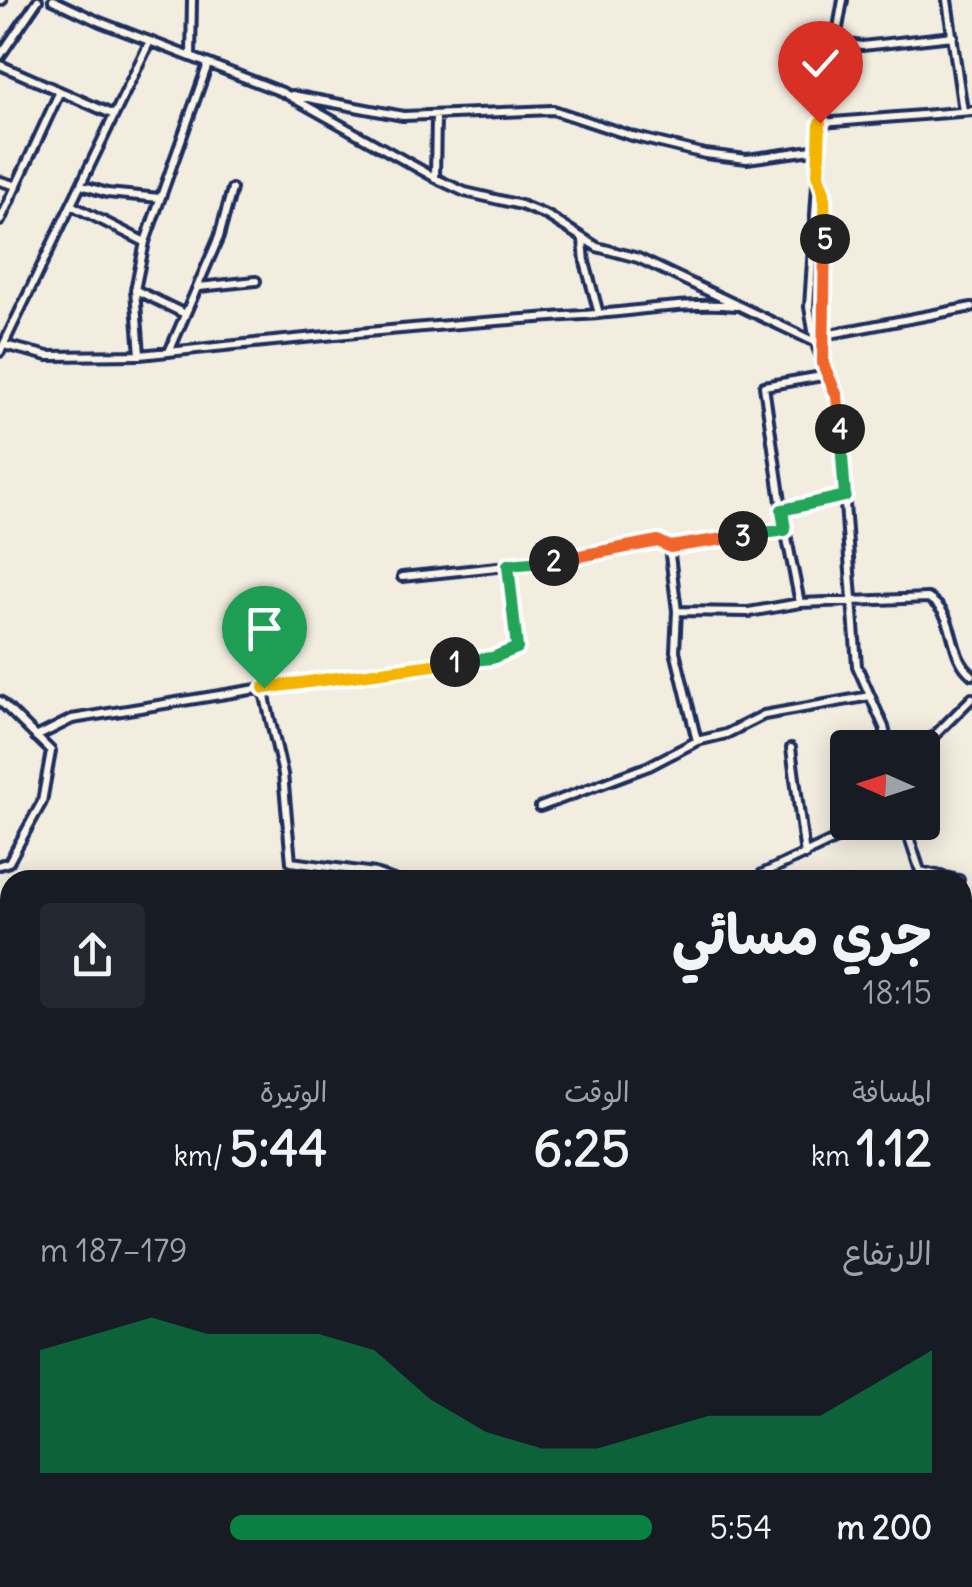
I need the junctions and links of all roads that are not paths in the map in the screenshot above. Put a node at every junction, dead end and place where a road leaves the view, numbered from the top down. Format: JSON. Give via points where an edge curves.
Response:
{"nodes":[{"id":1,"x":38,"y":0,"type":"edge"},
{"id":2,"x":53,"y":0,"type":"edge"},
{"id":3,"x":192,"y":0,"type":"edge"},
{"id":4,"x":843,"y":0,"type":"edge"},
{"id":5,"x":946,"y":0,"type":"edge"},
{"id":6,"x":953,"y":36,"type":"junction"},
{"id":7,"x":150,"y":42,"type":"junction"},
{"id":8,"x":834,"y":42,"type":"junction"},
{"id":9,"x":0,"y":56,"type":"edge"},
{"id":10,"x":192,"y":56,"type":"junction"},
{"id":11,"x":208,"y":64,"type":"junction"},
{"id":12,"x":0,"y":65,"type":"edge"},
{"id":13,"x":60,"y":91,"type":"junction"},
{"id":14,"x":286,"y":94,"type":"junction"},
{"id":15,"x":968,"y":111,"type":"edge"},
{"id":16,"x":114,"y":115,"type":"junction"},
{"id":17,"x":436,"y":116,"type":"junction"},
{"id":18,"x":820,"y":123,"type":"junction"},
{"id":19,"x":819,"y":149,"type":"junction"},
{"id":20,"x":818,"y":176,"type":"junction"},
{"id":21,"x":435,"y":178,"type":"junction"},
{"id":22,"x":0,"y":181,"type":"edge"},
{"id":23,"x":81,"y":185,"type":"junction"},
{"id":24,"x":16,"y":186,"type":"junction"},
{"id":25,"x":232,"y":189,"type":"dead end"},
{"id":26,"x":160,"y":198,"type":"junction"},
{"id":27,"x":71,"y":205,"type":"junction"},
{"id":28,"x":0,"y":221,"type":"edge"},
{"id":29,"x":583,"y":238,"type":"junction"},
{"id":30,"x":145,"y":242,"type":"junction"},
{"id":31,"x":256,"y":281,"type":"dead end"},
{"id":32,"x":198,"y":287,"type":"junction"},
{"id":33,"x":135,"y":290,"type":"junction"},
{"id":34,"x":742,"y":307,"type":"junction"},
{"id":35,"x":972,"y":307,"type":"edge"},
{"id":36,"x":185,"y":314,"type":"junction"},
{"id":37,"x":599,"y":314,"type":"junction"},
{"id":38,"x":825,"y":334,"type":"junction"},
{"id":39,"x":815,"y":342,"type":"junction"},
{"id":40,"x":2,"y":348,"type":"edge"},
{"id":41,"x":170,"y":352,"type":"junction"},
{"id":42,"x":140,"y":355,"type":"junction"},
{"id":43,"x":823,"y":364,"type":"junction"},
{"id":44,"x":828,"y":374,"type":"junction"},
{"id":45,"x":845,"y":496,"type":"junction"},
{"id":46,"x":782,"y":510,"type":"junction"},
{"id":47,"x":785,"y":530,"type":"junction"},
{"id":48,"x":670,"y":547,"type":"junction"},
{"id":49,"x":508,"y":565,"type":"junction"},
{"id":50,"x":402,"y":577,"type":"dead end"},
{"id":51,"x":852,"y":602,"type":"junction"},
{"id":52,"x":800,"y":603,"type":"junction"},
{"id":53,"x":677,"y":611,"type":"junction"},
{"id":54,"x":972,"y":674,"type":"edge"},
{"id":55,"x":264,"y":688,"type":"junction"},
{"id":56,"x":870,"y":696,"type":"junction"},
{"id":57,"x":972,"y":698,"type":"edge"},
{"id":58,"x":0,"y":702,"type":"edge"},
{"id":59,"x":882,"y":730,"type":"edge"},
{"id":60,"x":940,"y":730,"type":"edge"},
{"id":61,"x":36,"y":737,"type":"junction"},
{"id":62,"x":698,"y":741,"type":"junction"},
{"id":63,"x":791,"y":748,"type":"dead end"},
{"id":64,"x":540,"y":807,"type":"dead end"},
{"id":65,"x":835,"y":840,"type":"edge"},
{"id":66,"x":910,"y":840,"type":"edge"},
{"id":67,"x":805,"y":855,"type":"junction"},
{"id":68,"x":0,"y":865,"type":"edge"},
{"id":69,"x":352,"y":870,"type":"edge"},
{"id":70,"x":771,"y":870,"type":"edge"},
{"id":71,"x":920,"y":870,"type":"edge"}],
"edges":[{"from":1,"to":9,"type":"street"},
{"from":2,"to":7,"type":"street"},
{"from":3,"to":10,"type":"street"},
{"from":4,"to":8,"type":"street"},
{"from":5,"to":6,"type":"street"},
{"from":6,"to":8,"type":"street","via":[[862,46]]},
{"from":6,"to":15,"type":"street"},
{"from":7,"to":10,"type":"street"},
{"from":7,"to":16,"type":"street"},
{"from":8,"to":18,"type":"street"},
{"from":10,"to":11,"type":"street"},
{"from":11,"to":14,"type":"street"},
{"from":11,"to":26,"type":"street"},
{"from":12,"to":13,"type":"street"},
{"from":13,"to":16,"type":"street"},
{"from":13,"to":24,"type":"street"},
{"from":14,"to":17,"type":"street","via":[[374,112]]},
{"from":14,"to":21,"type":"street"},
{"from":15,"to":18,"type":"street"},
{"from":16,"to":23,"type":"street"},
{"from":17,"to":19,"type":"street","via":[[553,110],[632,136],[747,159]]},
{"from":17,"to":21,"type":"street"},
{"from":18,"to":19,"type":"street"},
{"from":19,"to":20,"type":"street"},
{"from":20,"to":38,"type":"street","via":[[824,192]]},
{"from":20,"to":39,"type":"street","via":[[809,308]]},
{"from":21,"to":29,"type":"street","via":[[521,204]]},
{"from":22,"to":24,"type":"street"},
{"from":23,"to":26,"type":"street"},
{"from":23,"to":27,"type":"street"},
{"from":24,"to":28,"type":"street"},
{"from":25,"to":32,"type":"street"},
{"from":26,"to":30,"type":"street"},
{"from":27,"to":30,"type":"street"},
{"from":27,"to":40,"type":"street"},
{"from":29,"to":34,"type":"street"},
{"from":29,"to":37,"type":"street"},
{"from":30,"to":33,"type":"street"},
{"from":31,"to":32,"type":"street"},
{"from":32,"to":36,"type":"street"},
{"from":33,"to":36,"type":"street"},
{"from":33,"to":42,"type":"street"},
{"from":34,"to":37,"type":"street"},
{"from":34,"to":39,"type":"street"},
{"from":35,"to":38,"type":"street"},
{"from":36,"to":41,"type":"street"},
{"from":37,"to":41,"type":"street"},
{"from":38,"to":43,"type":"street"},
{"from":39,"to":43,"type":"street"},
{"from":40,"to":42,"type":"street","via":[[48,356]]},
{"from":41,"to":42,"type":"street"},
{"from":43,"to":44,"type":"street"},
{"from":44,"to":45,"type":"street","via":[[837,396]]},
{"from":44,"to":46,"type":"street","via":[[764,386]]},
{"from":45,"to":46,"type":"street"},
{"from":45,"to":51,"type":"street"},
{"from":46,"to":47,"type":"street"},
{"from":47,"to":48,"type":"street"},
{"from":47,"to":52,"type":"street"},
{"from":48,"to":49,"type":"street","via":[[658,541]]},
{"from":48,"to":53,"type":"street"},
{"from":49,"to":50,"type":"street"},
{"from":49,"to":55,"type":"street","via":[[517,648],[492,658]]},
{"from":51,"to":52,"type":"street"},
{"from":51,"to":54,"type":"street","via":[[928,598],[948,617],[956,652]]},
{"from":51,"to":56,"type":"street","via":[[857,666]]},
{"from":52,"to":53,"type":"street","via":[[749,612]]},
{"from":53,"to":62,"type":"street","via":[[675,651]]},
{"from":55,"to":61,"type":"street","via":[[72,720]]},
{"from":55,"to":69,"type":"street","via":[[283,774],[291,862]]},
{"from":56,"to":59,"type":"street"},
{"from":56,"to":62,"type":"street","via":[[764,716]]},
{"from":57,"to":60,"type":"street"},
{"from":58,"to":61,"type":"street"},
{"from":61,"to":68,"type":"street","via":[[51,751],[42,802],[9,862]]},
{"from":62,"to":64,"type":"street"},
{"from":63,"to":67,"type":"street"},
{"from":65,"to":67,"type":"street"},
{"from":66,"to":71,"type":"street"},
{"from":67,"to":70,"type":"street"}]}
